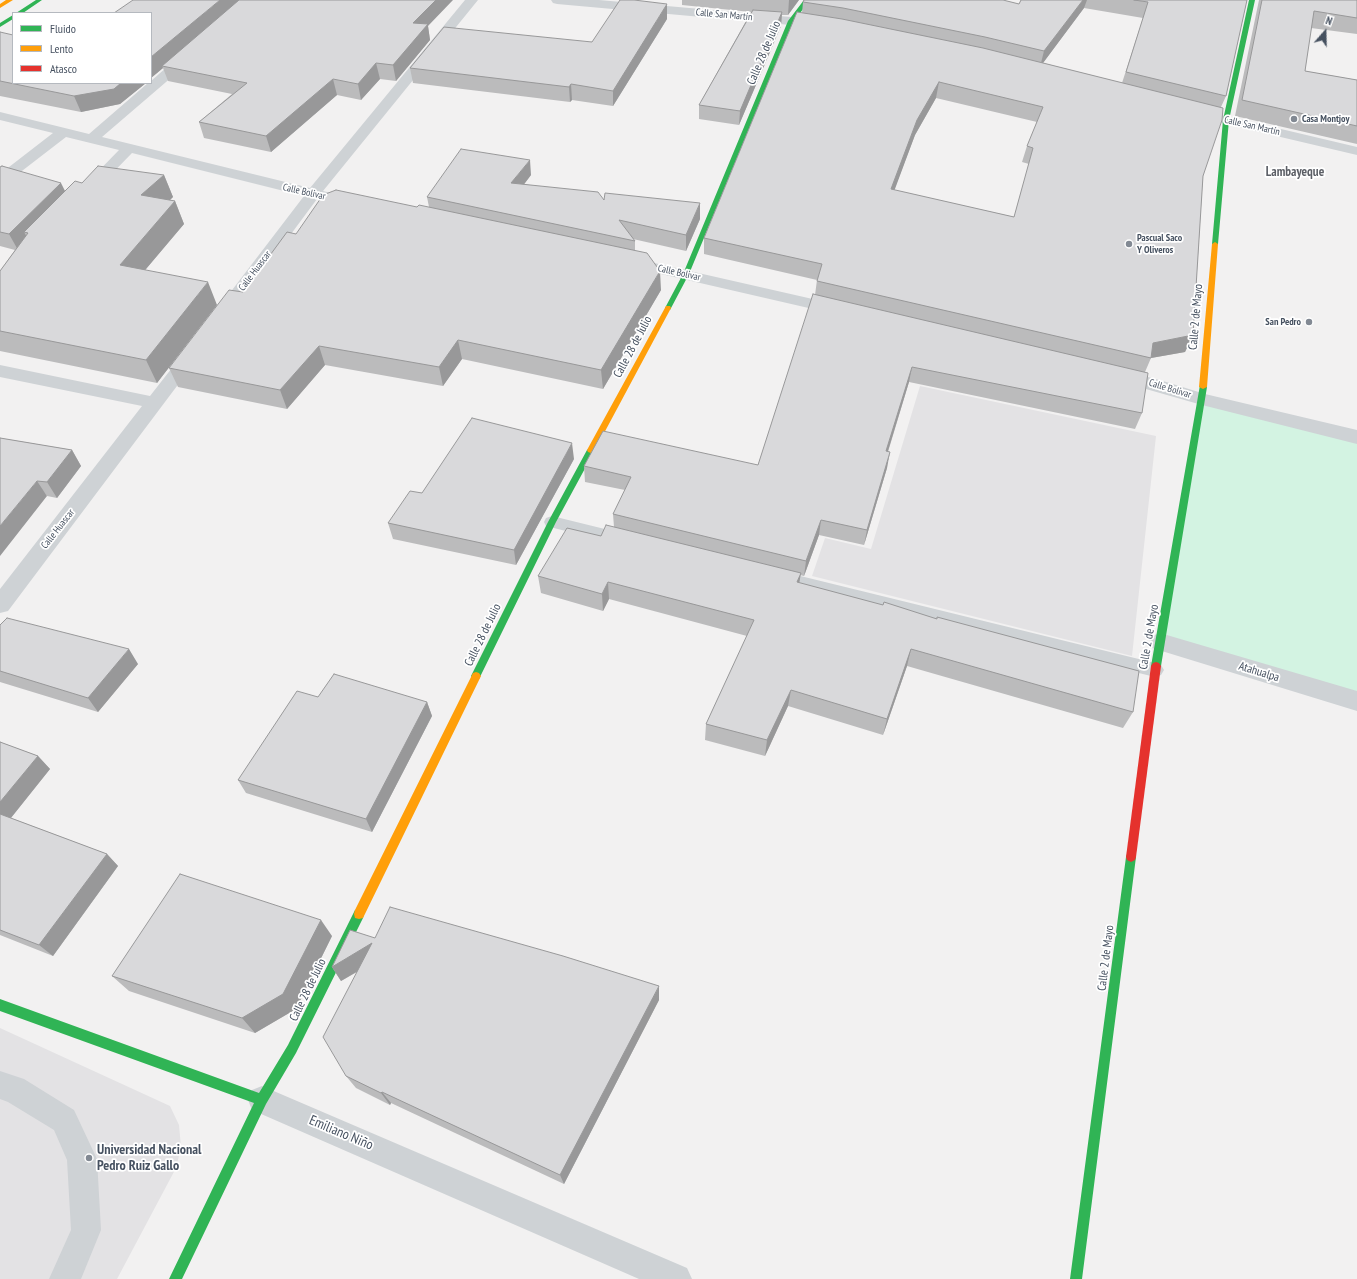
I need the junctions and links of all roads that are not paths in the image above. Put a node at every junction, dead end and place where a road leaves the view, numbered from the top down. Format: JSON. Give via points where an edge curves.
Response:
{"nodes":[{"id":1,"x":10,"y":0,"type":"edge"},
{"id":2,"x":39,"y":0,"type":"edge"},
{"id":3,"x":472,"y":0,"type":"edge"},
{"id":4,"x":557,"y":0,"type":"edge"},
{"id":5,"x":807,"y":0,"type":"edge"},
{"id":6,"x":1252,"y":0,"type":"edge"},
{"id":7,"x":0,"y":6,"type":"edge"},
{"id":8,"x":21,"y":12,"type":"edge"},
{"id":9,"x":12,"y":18,"type":"edge"},
{"id":10,"x":791,"y":21,"type":"junction"},
{"id":11,"x":0,"y":25,"type":"edge"},
{"id":12,"x":826,"y":26,"type":"edge"},
{"id":13,"x":199,"y":46,"type":"edge"},
{"id":14,"x":1189,"y":110,"type":"edge"},
{"id":15,"x":0,"y":116,"type":"edge"},
{"id":16,"x":1226,"y":120,"type":"junction"},
{"id":17,"x":62,"y":133,"type":"junction"},
{"id":18,"x":91,"y":139,"type":"junction"},
{"id":19,"x":130,"y":148,"type":"junction"},
{"id":20,"x":1357,"y":151,"type":"edge"},
{"id":21,"x":0,"y":181,"type":"edge"},
{"id":22,"x":313,"y":194,"type":"junction"},
{"id":23,"x":81,"y":198,"type":"edge"},
{"id":24,"x":368,"y":206,"type":"edge"},
{"id":25,"x":616,"y":259,"type":"edge"},
{"id":26,"x":686,"y":274,"type":"junction"},
{"id":27,"x":856,"y":314,"type":"edge"},
{"id":28,"x":0,"y":371,"type":"edge"},
{"id":29,"x":1103,"y":372,"type":"edge"},
{"id":30,"x":1202,"y":399,"type":"junction"},
{"id":31,"x":156,"y":403,"type":"junction"},
{"id":32,"x":1357,"y":436,"type":"edge"},
{"id":33,"x":552,"y":522,"type":"junction"},
{"id":34,"x":637,"y":543,"type":"edge"},
{"id":35,"x":761,"y":573,"type":"edge"},
{"id":36,"x":0,"y":605,"type":"edge"},
{"id":37,"x":1160,"y":642,"type":"junction"},
{"id":38,"x":1155,"y":670,"type":"junction"},
{"id":39,"x":1357,"y":701,"type":"edge"},
{"id":40,"x":0,"y":1005,"type":"edge"},
{"id":41,"x":0,"y":1085,"type":"edge"},
{"id":42,"x":262,"y":1100,"type":"junction"},
{"id":43,"x":65,"y":1279,"type":"edge"},
{"id":44,"x":175,"y":1279,"type":"edge"},
{"id":45,"x":676,"y":1279,"type":"edge"},
{"id":46,"x":1076,"y":1279,"type":"edge"}],
"edges":[{"from":1,"to":7,"type":"street"},
{"from":2,"to":8,"type":"street"},
{"from":3,"to":22,"type":"street","name":"Calle Huascar"},
{"from":4,"to":10,"type":"street","name":"Calle San Martín"},
{"from":5,"to":10,"type":"street","name":"Calle 28 de Julio"},
{"from":6,"to":16,"type":"street","name":"Calle 2 de Mayo"},
{"from":9,"to":11,"type":"street"},
{"from":10,"to":12,"type":"street","name":"Calle San Martín"},
{"from":10,"to":26,"type":"street","name":"Calle 28 de Julio"},
{"from":13,"to":18,"type":"street"},
{"from":14,"to":16,"type":"street","name":"Calle San Martín"},
{"from":15,"to":17,"type":"street","name":"Calle Bolivar"},
{"from":16,"to":20,"type":"street","name":"Calle San Martín"},
{"from":16,"to":30,"type":"street","name":"Calle 2 de Mayo"},
{"from":17,"to":18,"type":"street","name":"Calle Bolivar"},
{"from":17,"to":21,"type":"street"},
{"from":18,"to":19,"type":"street","name":"Calle Bolivar"},
{"from":19,"to":22,"type":"street","name":"Calle Bolivar"},
{"from":19,"to":23,"type":"street"},
{"from":22,"to":24,"type":"street","name":"Calle Bolivar"},
{"from":22,"to":31,"type":"street","name":"Calle Huascar"},
{"from":25,"to":26,"type":"street","name":"Calle Bolivar"},
{"from":26,"to":27,"type":"street","name":"Calle Bolivar"},
{"from":26,"to":33,"type":"street","name":"Calle 28 de Julio"},
{"from":28,"to":31,"type":"street"},
{"from":29,"to":30,"type":"street","name":"Calle Bolivar"},
{"from":30,"to":32,"type":"street","name":"Calle Bolivar"},
{"from":30,"to":37,"type":"street","name":"Calle 2 de Mayo"},
{"from":31,"to":36,"type":"street","name":"Calle Huascar"},
{"from":33,"to":34,"type":"lane"},
{"from":33,"to":42,"type":"street","name":"Calle 28 de Julio","via":[[292,1049]]},
{"from":35,"to":38,"type":"lane"},
{"from":37,"to":38,"type":"street","name":"Calle 2 de Mayo"},
{"from":37,"to":39,"type":"street","name":"Atahualpa"},
{"from":38,"to":46,"type":"street","name":"Calle 2 de Mayo"},
{"from":40,"to":42,"type":"street","name":"Emiliano Niño"},
{"from":41,"to":43,"type":"street","via":[[14,1089],[64,1120],[82,1158],[86,1230]]},
{"from":42,"to":44,"type":"street","name":"Calle 28 de Julio"},
{"from":42,"to":45,"type":"street","name":"Emiliano Niño"}]}
